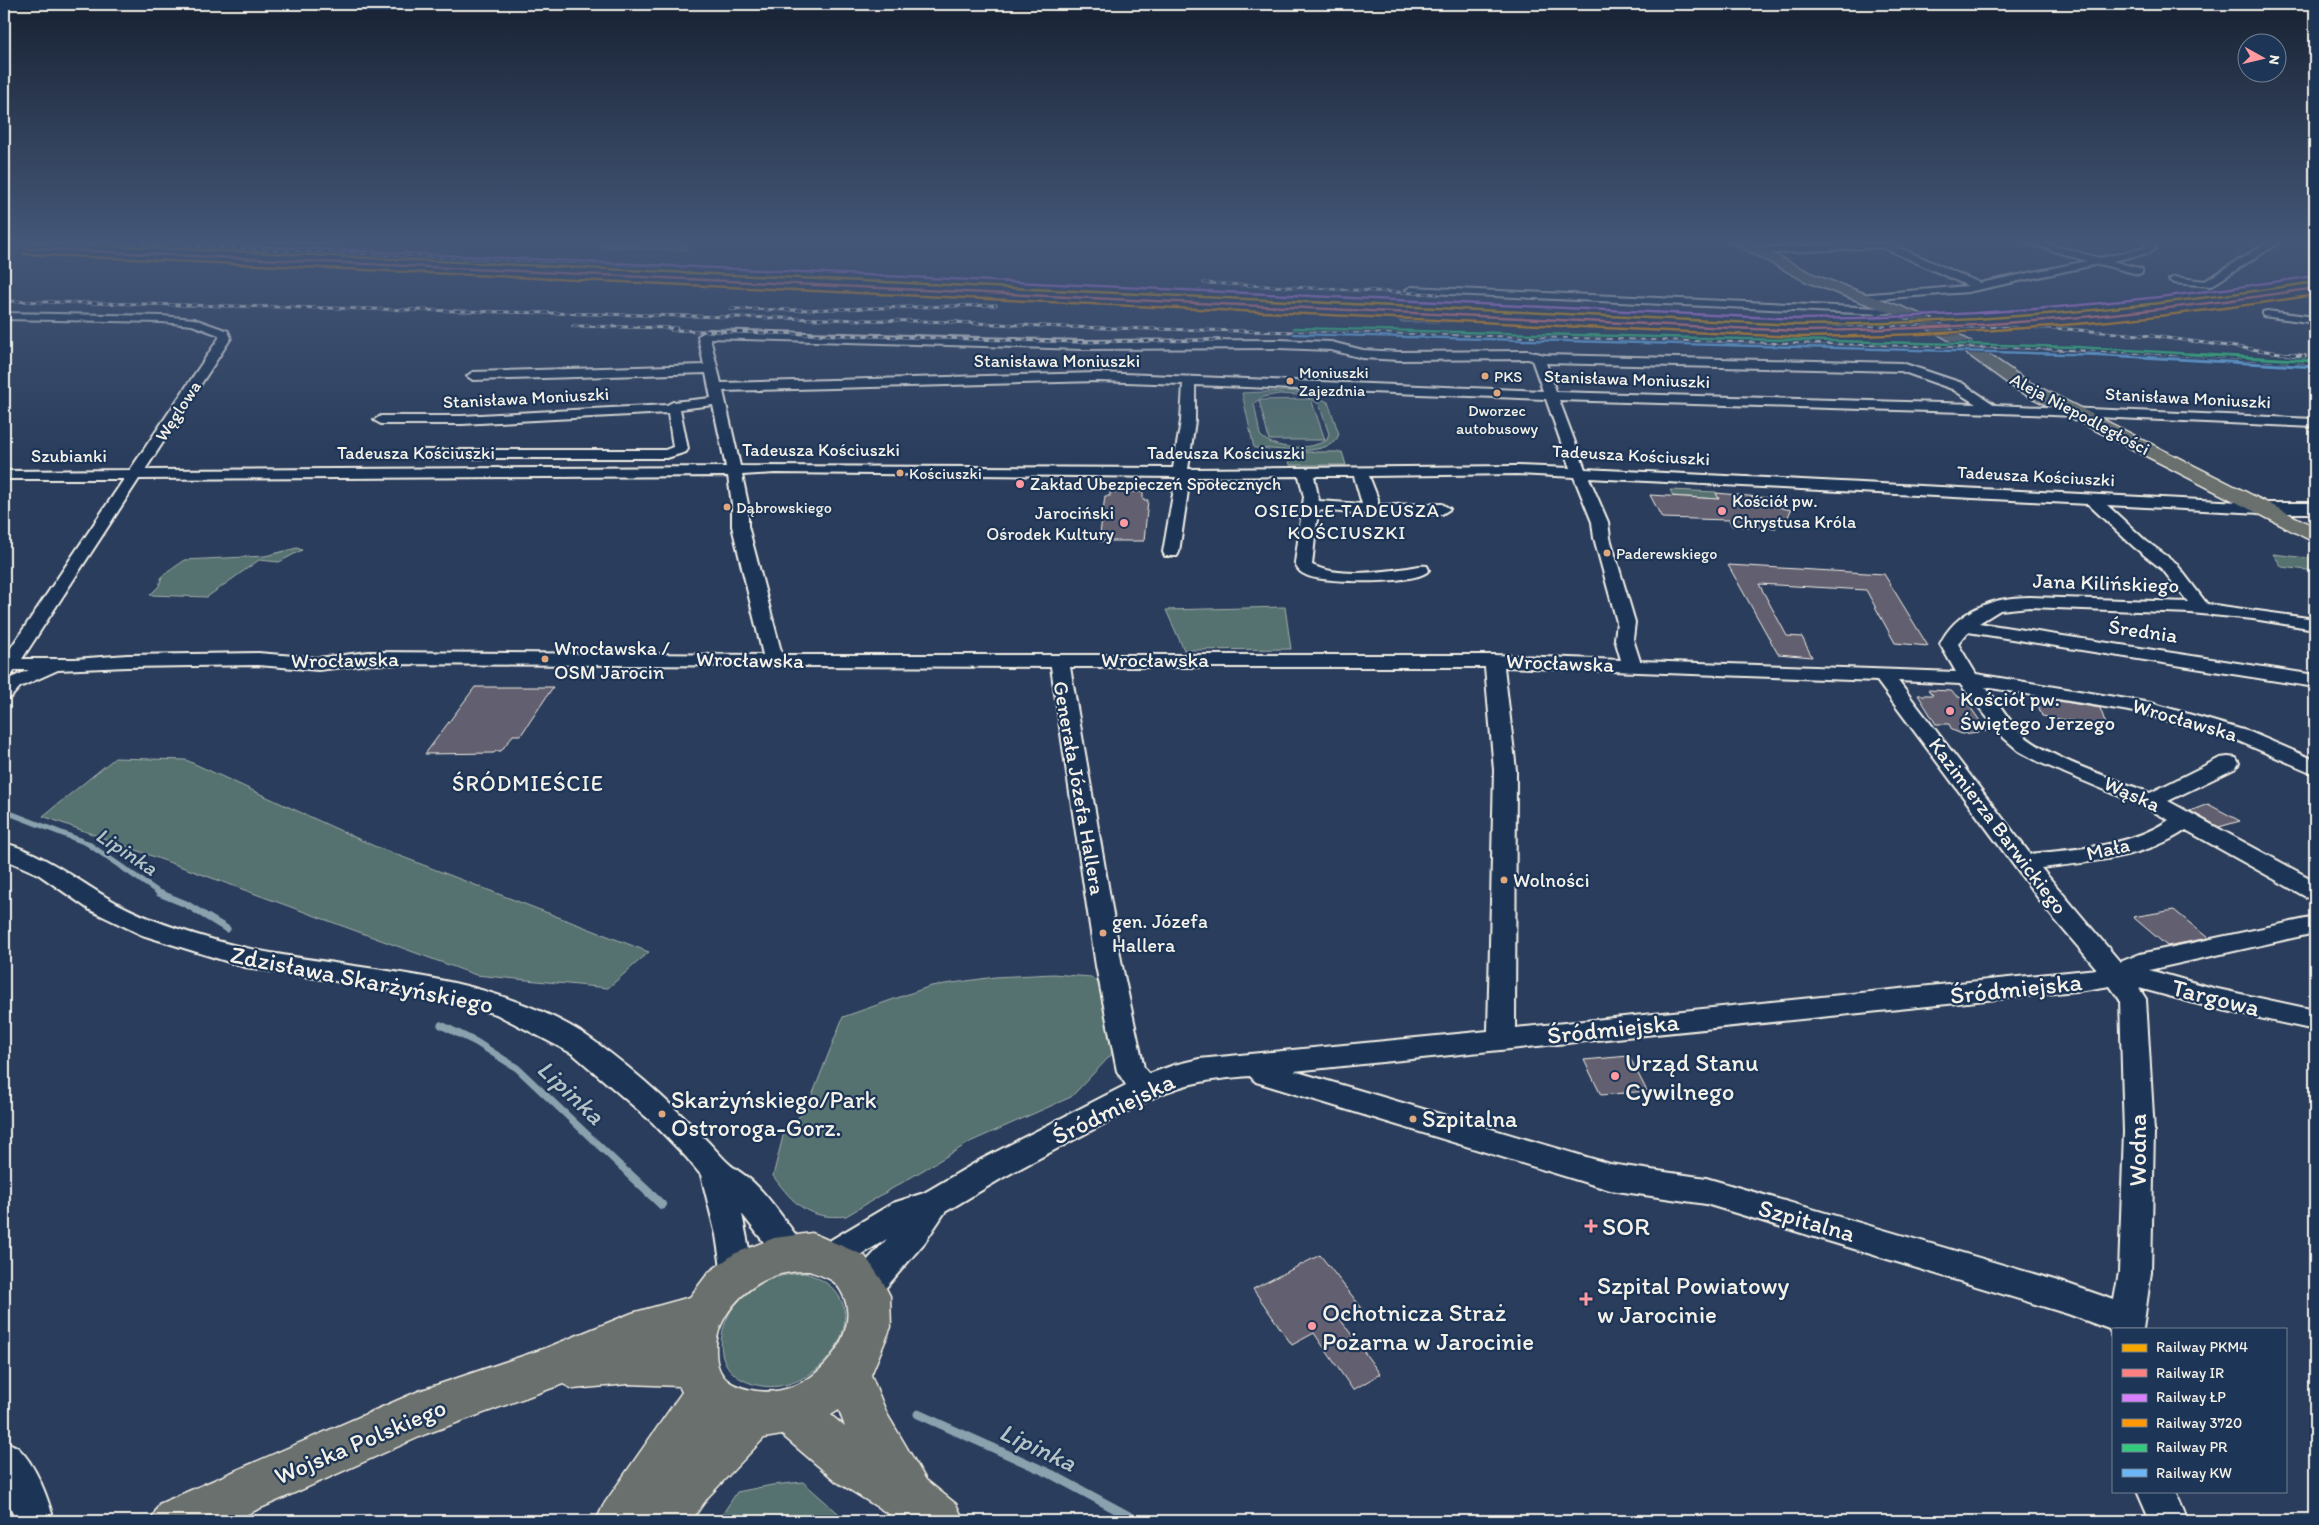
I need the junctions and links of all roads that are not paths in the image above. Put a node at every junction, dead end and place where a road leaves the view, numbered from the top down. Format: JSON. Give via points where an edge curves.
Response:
{"nodes":[{"id":1,"x":1907,"y":313,"type":"edge"},
{"id":2,"x":2267,"y":314,"type":"dead end"},
{"id":3,"x":4,"y":316,"type":"edge"},
{"id":4,"x":2315,"y":320,"type":"edge"},
{"id":5,"x":1541,"y":358,"type":"junction"},
{"id":6,"x":711,"y":369,"type":"junction"},
{"id":7,"x":473,"y":376,"type":"dead end"},
{"id":8,"x":1189,"y":381,"type":"junction"},
{"id":9,"x":2023,"y":386,"type":"junction"},
{"id":10,"x":715,"y":394,"type":"junction"},
{"id":11,"x":1551,"y":395,"type":"junction"},
{"id":12,"x":673,"y":409,"type":"junction"},
{"id":13,"x":1992,"y":409,"type":"junction"},
{"id":14,"x":2030,"y":410,"type":"junction"},
{"id":15,"x":2072,"y":412,"type":"junction"},
{"id":16,"x":381,"y":420,"type":"dead end"},
{"id":17,"x":462,"y":420,"type":"junction"},
{"id":18,"x":2315,"y":423,"type":"edge"},
{"id":19,"x":422,"y":454,"type":"junction"},
{"id":20,"x":734,"y":470,"type":"junction"},
{"id":21,"x":1305,"y":472,"type":"junction"},
{"id":22,"x":1360,"y":472,"type":"junction"},
{"id":23,"x":1579,"y":472,"type":"junction"},
{"id":24,"x":401,"y":473,"type":"junction"},
{"id":25,"x":1182,"y":473,"type":"junction"},
{"id":26,"x":4,"y":475,"type":"edge"},
{"id":27,"x":135,"y":475,"type":"junction"},
{"id":28,"x":2092,"y":499,"type":"junction"},
{"id":29,"x":1312,"y":505,"type":"junction"},
{"id":30,"x":2261,"y":508,"type":"junction"},
{"id":31,"x":2315,"y":508,"type":"edge"},
{"id":32,"x":1442,"y":509,"type":"dead end"},
{"id":33,"x":1370,"y":510,"type":"junction"},
{"id":34,"x":2315,"y":535,"type":"edge"},
{"id":35,"x":1171,"y":552,"type":"dead end"},
{"id":36,"x":1421,"y":570,"type":"dead end"},
{"id":37,"x":2202,"y":609,"type":"junction"},
{"id":38,"x":2315,"y":624,"type":"edge"},
{"id":39,"x":1965,"y":626,"type":"junction"},
{"id":40,"x":774,"y":660,"type":"junction"},
{"id":41,"x":1059,"y":660,"type":"junction"},
{"id":42,"x":1494,"y":660,"type":"junction"},
{"id":43,"x":63,"y":665,"type":"junction"},
{"id":44,"x":1632,"y":665,"type":"junction"},
{"id":45,"x":5,"y":667,"type":"edge"},
{"id":46,"x":1882,"y":674,"type":"junction"},
{"id":47,"x":1966,"y":678,"type":"junction"},
{"id":48,"x":2315,"y":681,"type":"edge"},
{"id":49,"x":4,"y":693,"type":"edge"},
{"id":50,"x":2228,"y":763,"type":"dead end"},
{"id":51,"x":2315,"y":768,"type":"edge"},
{"id":52,"x":2151,"y":801,"type":"junction"},
{"id":53,"x":2185,"y":820,"type":"junction"},
{"id":54,"x":4,"y":850,"type":"edge"},
{"id":55,"x":2025,"y":862,"type":"junction"},
{"id":56,"x":2315,"y":890,"type":"edge"},
{"id":57,"x":2315,"y":925,"type":"edge"},
{"id":58,"x":2116,"y":975,"type":"junction"},
{"id":59,"x":2315,"y":1020,"type":"edge"},
{"id":60,"x":1501,"y":1039,"type":"junction"},
{"id":61,"x":1255,"y":1064,"type":"junction"},
{"id":62,"x":1144,"y":1088,"type":"junction"},
{"id":63,"x":715,"y":1170,"type":"junction"},
{"id":64,"x":934,"y":1203,"type":"junction"},
{"id":65,"x":811,"y":1255,"type":"junction"},
{"id":66,"x":738,"y":1274,"type":"junction"},
{"id":67,"x":865,"y":1287,"type":"junction"},
{"id":68,"x":703,"y":1313,"type":"junction"},
{"id":69,"x":2126,"y":1324,"type":"edge"},
{"id":70,"x":547,"y":1369,"type":"junction"},
{"id":71,"x":848,"y":1373,"type":"junction"},
{"id":72,"x":701,"y":1379,"type":"junction"},
{"id":73,"x":771,"y":1413,"type":"junction"},
{"id":74,"x":4,"y":1460,"type":"edge"},
{"id":75,"x":2156,"y":1492,"type":"edge"},
{"id":76,"x":924,"y":1509,"type":"edge"},
{"id":77,"x":35,"y":1521,"type":"edge"},
{"id":78,"x":176,"y":1521,"type":"edge"},
{"id":79,"x":621,"y":1521,"type":"edge"},
{"id":80,"x":661,"y":1521,"type":"edge"},
{"id":81,"x":2170,"y":1521,"type":"edge"}],
"edges":[{"from":1,"to":9,"type":"main road","name":"Aleja Niepodległości","via":[[1952,336]]},
{"from":2,"to":4,"type":"street"},
{"from":3,"to":27,"type":"street","name":"Węglowa","via":[[162,319],[194,322],[224,333],[225,338]]},
{"from":5,"to":6,"type":"street","via":[[1528,355],[1381,355],[1331,346],[1279,344],[1082,345],[709,334],[704,336]]},
{"from":5,"to":11,"type":"street","via":[[1537,360]]},
{"from":5,"to":13,"type":"street","via":[[1902,367],[1956,386]]},
{"from":6,"to":7,"type":"street"},
{"from":6,"to":10,"type":"street"},
{"from":8,"to":10,"type":"street","name":"Stanisława Moniuszki","via":[[1048,377]]},
{"from":8,"to":11,"type":"street","name":"Stanisława Moniuszki"},
{"from":8,"to":25,"type":"street"},
{"from":9,"to":14,"type":"street","via":[[2042,402]]},
{"from":9,"to":15,"type":"main road","name":"Aleja Niepodległości"},
{"from":10,"to":12,"type":"street","name":"Stanisława Moniuszki","via":[[673,406]]},
{"from":10,"to":20,"type":"street"},
{"from":11,"to":13,"type":"street","name":"Stanisława Moniuszki"},
{"from":11,"to":23,"type":"street"},
{"from":12,"to":17,"type":"street","name":"Stanisława Moniuszki"},
{"from":12,"to":19,"type":"street","via":[[681,449],[667,454]]},
{"from":13,"to":14,"type":"street","name":"Stanisława Moniuszki"},
{"from":14,"to":15,"type":"street","name":"Stanisława Moniuszki"},
{"from":15,"to":18,"type":"street","name":"Stanisława Moniuszki"},
{"from":15,"to":30,"type":"main road","name":"Aleja Niepodległości"},
{"from":16,"to":17,"type":"street","name":"Stanisława Moniuszki"},
{"from":17,"to":19,"type":"street"},
{"from":19,"to":24,"type":"street"},
{"from":20,"to":24,"type":"street","name":"Tadeusza Kościuszki"},
{"from":20,"to":25,"type":"street","name":"Tadeusza Kościuszki"},
{"from":20,"to":40,"type":"street","via":[[740,520]]},
{"from":21,"to":22,"type":"street","name":"Tadeusza Kościuszki"},
{"from":21,"to":25,"type":"street","name":"Tadeusza Kościuszki"},
{"from":21,"to":29,"type":"street"},
{"from":22,"to":23,"type":"street","name":"Tadeusza Kościuszki"},
{"from":22,"to":33,"type":"street","via":[[1370,499]]},
{"from":23,"to":28,"type":"street","name":"Tadeusza Kościuszki"},
{"from":23,"to":44,"type":"street","via":[[1600,522],[1626,622],[1624,639]]},
{"from":24,"to":27,"type":"street","name":"Tadeusza Kościuszki"},
{"from":25,"to":35,"type":"street","via":[[1184,481]]},
{"from":26,"to":27,"type":"street","name":"Szubianki"},
{"from":27,"to":45,"type":"street","name":"Węglowa"},
{"from":28,"to":30,"type":"street","name":"Tadeusza Kościuszki"},
{"from":28,"to":37,"type":"street","via":[[2169,566]]},
{"from":29,"to":33,"type":"street"},
{"from":29,"to":36,"type":"street","via":[[1303,563],[1309,571],[1340,576]]},
{"from":30,"to":31,"type":"street","name":"Tadeusza Kościuszki"},
{"from":30,"to":34,"type":"main road","name":"Aleja Niepodległości"},
{"from":32,"to":33,"type":"street"},
{"from":37,"to":38,"type":"street","name":"Jana Kilińskiego","via":[[2260,614]]},
{"from":37,"to":39,"type":"street","name":"Jana Kilińskiego","via":[[2112,604],[2002,604],[1981,613]]},
{"from":39,"to":47,"type":"street","name":"Jana Kilińskiego","via":[[1952,636],[1949,644]]},
{"from":39,"to":48,"type":"street","name":"Średnia"},
{"from":40,"to":41,"type":"street","name":"Wrocławska"},
{"from":40,"to":43,"type":"street","name":"Wrocławska","via":[[369,658],[318,664],[258,659]]},
{"from":41,"to":42,"type":"street","name":"Wrocławska"},
{"from":41,"to":62,"type":"street","name":"Generała Józefa Hallera","via":[[1109,966],[1131,1071]]},
{"from":42,"to":44,"type":"street","name":"Wrocławska"},
{"from":42,"to":60,"type":"street","via":[[1505,770]]},
{"from":43,"to":45,"type":"street","name":"Wrocławska"},
{"from":43,"to":49,"type":"street","via":[[28,676]]},
{"from":44,"to":46,"type":"street","name":"Wrocławska"},
{"from":46,"to":47,"type":"street","name":"Wrocławska"},
{"from":46,"to":55,"type":"street","name":"Kazimierza Barwickiego"},
{"from":47,"to":51,"type":"street","name":"Wrocławska","via":[[2144,707],[2243,736]]},
{"from":47,"to":52,"type":"street","name":"Wąska","via":[[2010,734],[2026,747]]},
{"from":50,"to":52,"type":"street"},
{"from":52,"to":53,"type":"street","name":"Wąska"},
{"from":53,"to":55,"type":"street","name":"Mała","via":[[2171,831],[2135,843],[2087,855]]},
{"from":53,"to":56,"type":"street","name":"Wąska"},
{"from":54,"to":63,"type":"street","name":"Zdzisława Skarżyńskiego","via":[[46,869],[99,904],[151,929],[197,944],[245,958],[456,993],[528,1017],[583,1047],[662,1114]]},
{"from":55,"to":58,"type":"street","name":"Kazimierza Barwickiego"},
{"from":57,"to":58,"type":"street","name":"Śródmiejska","via":[[2140,963]]},
{"from":58,"to":59,"type":"street","name":"Targowa"},
{"from":58,"to":60,"type":"street","name":"Śródmiejska","via":[[2085,981]]},
{"from":58,"to":69,"type":"street","name":"Wodna","via":[[2133,999],[2139,1132],[2135,1272]]},
{"from":60,"to":61,"type":"street","name":"Śródmiejska"},
{"from":61,"to":62,"type":"street","name":"Śródmiejska","via":[[1199,1070]]},
{"from":61,"to":69,"type":"street","name":"Szpitalna","via":[[1266,1074],[1575,1167],[1610,1177],[1706,1191],[2068,1299]]},
{"from":62,"to":64,"type":"street","name":"Śródmiejska"},
{"from":63,"to":65,"type":"street","name":"Zdzisława Skarżyńskiego"},
{"from":63,"to":66,"type":"street","name":"Zdzisława Skarżyńskiego","via":[[732,1235]]},
{"from":64,"to":65,"type":"street","name":"Śródmiejska"},
{"from":64,"to":67,"type":"street","name":"Śródmiejska","via":[[914,1232]]},
{"from":65,"to":66,"type":"main road","via":[[773,1256]]},
{"from":65,"to":67,"type":"main road","via":[[850,1269]]},
{"from":66,"to":68,"type":"main road","via":[[718,1291]]},
{"from":67,"to":71,"type":"main road","via":[[871,1307],[870,1329],[862,1352]]},
{"from":68,"to":70,"type":"main road","name":"Wojska Polskiego","via":[[632,1334]]},
{"from":68,"to":72,"type":"main road","via":[[693,1348]]},
{"from":70,"to":72,"type":"main road","name":"Wojska Polskiego","via":[[628,1363]]},
{"from":70,"to":78,"type":"main road","name":"Wojska Polskiego","via":[[419,1414]]},
{"from":71,"to":73,"type":"main road","via":[[821,1397]]},
{"from":71,"to":76,"type":"main road","via":[[869,1429]]},
{"from":72,"to":73,"type":"main road","via":[[720,1404],[736,1411]]},
{"from":72,"to":79,"type":"main road"},
{"from":73,"to":76,"type":"main road"},
{"from":73,"to":80,"type":"main road","via":[[691,1480]]},
{"from":74,"to":77,"type":"street","via":[[16,1476]]},
{"from":75,"to":81,"type":"street"}]}
